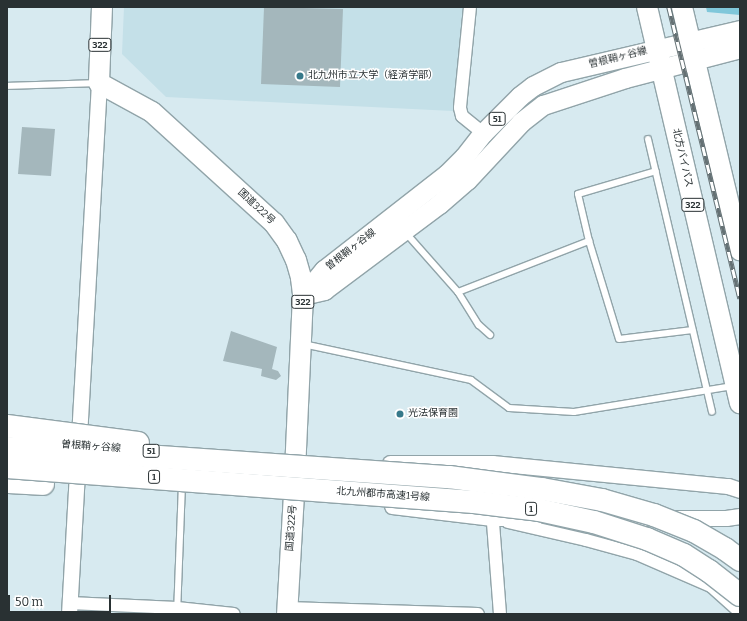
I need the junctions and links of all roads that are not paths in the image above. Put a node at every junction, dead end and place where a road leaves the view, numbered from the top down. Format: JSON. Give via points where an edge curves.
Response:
{"nodes":[{"id":1,"x":102,"y":7,"type":"edge"},
{"id":2,"x":470,"y":7,"type":"edge"},
{"id":3,"x":647,"y":7,"type":"edge"},
{"id":4,"x":682,"y":7,"type":"edge"},
{"id":5,"x":740,"y":30,"type":"edge"},
{"id":6,"x":740,"y":48,"type":"edge"},
{"id":7,"x":656,"y":49,"type":"junction"},
{"id":8,"x":693,"y":51,"type":"junction"},
{"id":9,"x":661,"y":69,"type":"junction"},
{"id":10,"x":99,"y":83,"type":"junction"},
{"id":11,"x":7,"y":86,"type":"edge"},
{"id":12,"x":483,"y":133,"type":"junction"},
{"id":13,"x":648,"y":139,"type":"dead end"},
{"id":14,"x":656,"y":171,"type":"junction"},
{"id":15,"x":404,"y":231,"type":"junction"},
{"id":16,"x":589,"y":241,"type":"junction"},
{"id":17,"x":740,"y":250,"type":"edge"},
{"id":18,"x":458,"y":292,"type":"junction"},
{"id":19,"x":303,"y":295,"type":"junction"},
{"id":20,"x":692,"y":330,"type":"junction"},
{"id":21,"x":490,"y":335,"type":"dead end"},
{"id":22,"x":301,"y":344,"type":"junction"},
{"id":23,"x":708,"y":390,"type":"junction"},
{"id":24,"x":738,"y":394,"type":"edge"},
{"id":25,"x":712,"y":412,"type":"dead end"},
{"id":26,"x":7,"y":426,"type":"edge"},
{"id":27,"x":7,"y":441,"type":"edge"},
{"id":28,"x":79,"y":445,"type":"junction"},
{"id":29,"x":7,"y":448,"type":"edge"},
{"id":30,"x":295,"y":463,"type":"junction"},
{"id":31,"x":492,"y":463,"type":"junction"},
{"id":32,"x":7,"y":467,"type":"edge"},
{"id":33,"x":7,"y":475,"type":"edge"},
{"id":34,"x":449,"y":478,"type":"junction"},
{"id":35,"x":75,"y":480,"type":"junction"},
{"id":36,"x":7,"y":482,"type":"edge"},
{"id":37,"x":182,"y":486,"type":"junction"},
{"id":38,"x":740,"y":490,"type":"edge"},
{"id":39,"x":298,"y":491,"type":"junction"},
{"id":40,"x":740,"y":516,"type":"edge"},
{"id":41,"x":492,"y":518,"type":"junction"},
{"id":42,"x":740,"y":560,"type":"edge"},
{"id":43,"x":740,"y":595,"type":"edge"},
{"id":44,"x":69,"y":608,"type":"edge"},
{"id":45,"x":177,"y":611,"type":"edge"},
{"id":46,"x":287,"y":611,"type":"edge"},
{"id":47,"x":740,"y":612,"type":"edge"},
{"id":48,"x":234,"y":614,"type":"edge"},
{"id":49,"x":478,"y":614,"type":"edge"},
{"id":50,"x":500,"y":614,"type":"edge"}],
"edges":[{"from":1,"to":10,"type":"highway","number":"322"},
{"from":2,"to":12,"type":"street","via":[[460,108],[462,116]]},
{"from":3,"to":7,"type":"highway","name":"北方バイパス","number":"322"},
{"from":4,"to":8,"type":"highway"},
{"from":5,"to":8,"type":"main road","name":"曽根鞘ヶ谷線","number":"51"},
{"from":6,"to":8,"type":"main road","name":"曽根鞘ヶ谷線","number":"51"},
{"from":7,"to":8,"type":"main road","name":"曽根鞘ヶ谷線","number":"51"},
{"from":7,"to":9,"type":"highway","name":"北方バイパス","number":"322"},
{"from":7,"to":12,"type":"main road","name":"曽根鞘ヶ谷線","number":"51","via":[[561,72],[547,78],[520,96]]},
{"from":8,"to":9,"type":"main road","name":"曽根鞘ヶ谷線","number":"51"},
{"from":8,"to":17,"type":"highway"},
{"from":9,"to":15,"type":"main road","name":"曽根鞘ヶ谷線","number":"51","via":[[560,98],[531,112],[453,192]]},
{"from":9,"to":24,"type":"highway","name":"北方バイパス","number":"322"},
{"from":10,"to":11,"type":"lane"},
{"from":10,"to":19,"type":"highway","name":"国道322号","number":"322","via":[[152,112],[274,222],[296,260]]},
{"from":10,"to":28,"type":"street"},
{"from":12,"to":19,"type":"main road","name":"曽根鞘ヶ谷線","number":"51","via":[[464,157],[436,183],[324,270]]},
{"from":13,"to":14,"type":"lane"},
{"from":14,"to":16,"type":"lane","via":[[578,194]]},
{"from":14,"to":20,"type":"lane"},
{"from":15,"to":18,"type":"lane"},
{"from":15,"to":19,"type":"main road","name":"曽根鞘ヶ谷線","number":"51","via":[[324,290]]},
{"from":16,"to":18,"type":"lane"},
{"from":16,"to":20,"type":"lane","via":[[619,339]]},
{"from":18,"to":21,"type":"lane","via":[[479,324]]},
{"from":19,"to":22,"type":"highway","name":"国道322号","number":"322"},
{"from":20,"to":23,"type":"lane"},
{"from":22,"to":23,"type":"lane","via":[[471,380],[509,408],[574,412]]},
{"from":22,"to":30,"type":"highway","name":"国道322号","number":"322"},
{"from":23,"to":24,"type":"lane"},
{"from":23,"to":25,"type":"lane"},
{"from":26,"to":34,"type":"highway","bridge":true,"via":[[119,439],[179,450],[403,470]]},
{"from":27,"to":28,"type":"main road","name":"曽根鞘ヶ谷線","number":"51"},
{"from":28,"to":30,"type":"main road","name":"曽根鞘ヶ谷線","number":"51"},
{"from":28,"to":35,"type":"street"},
{"from":29,"to":34,"type":"highway","number":"1","bridge":true},
{"from":30,"to":31,"type":"street"},
{"from":30,"to":39,"type":"highway","name":"国道322号","number":"322"},
{"from":31,"to":38,"type":"street","via":[[728,486]]},
{"from":31,"to":41,"type":"street"},
{"from":32,"to":39,"type":"highway","name":"北九州都市高速1号線","number":"1","bridge":true},
{"from":33,"to":35,"type":"main road"},
{"from":34,"to":42,"type":"highway","number":"1","bridge":true,"via":[[542,489],[602,500],[654,515],[694,531]]},
{"from":35,"to":37,"type":"main road"},
{"from":35,"to":44,"type":"street"},
{"from":36,"to":39,"type":"highway","bridge":true,"via":[[118,488]]},
{"from":37,"to":39,"type":"main road"},
{"from":37,"to":45,"type":"lane"},
{"from":39,"to":41,"type":"street"},
{"from":39,"to":43,"type":"highway","name":"北九州都市高速1号線","number":"1","bridge":true,"via":[[524,508],[594,522],[647,539],[684,555]]},
{"from":39,"to":46,"type":"highway","name":"国道322号","number":"322"},
{"from":40,"to":41,"type":"street"},
{"from":41,"to":47,"type":"street","via":[[637,554],[711,586]]},
{"from":41,"to":50,"type":"street"},
{"from":44,"to":45,"type":"street"},
{"from":45,"to":48,"type":"street"},
{"from":46,"to":49,"type":"street"}]}
